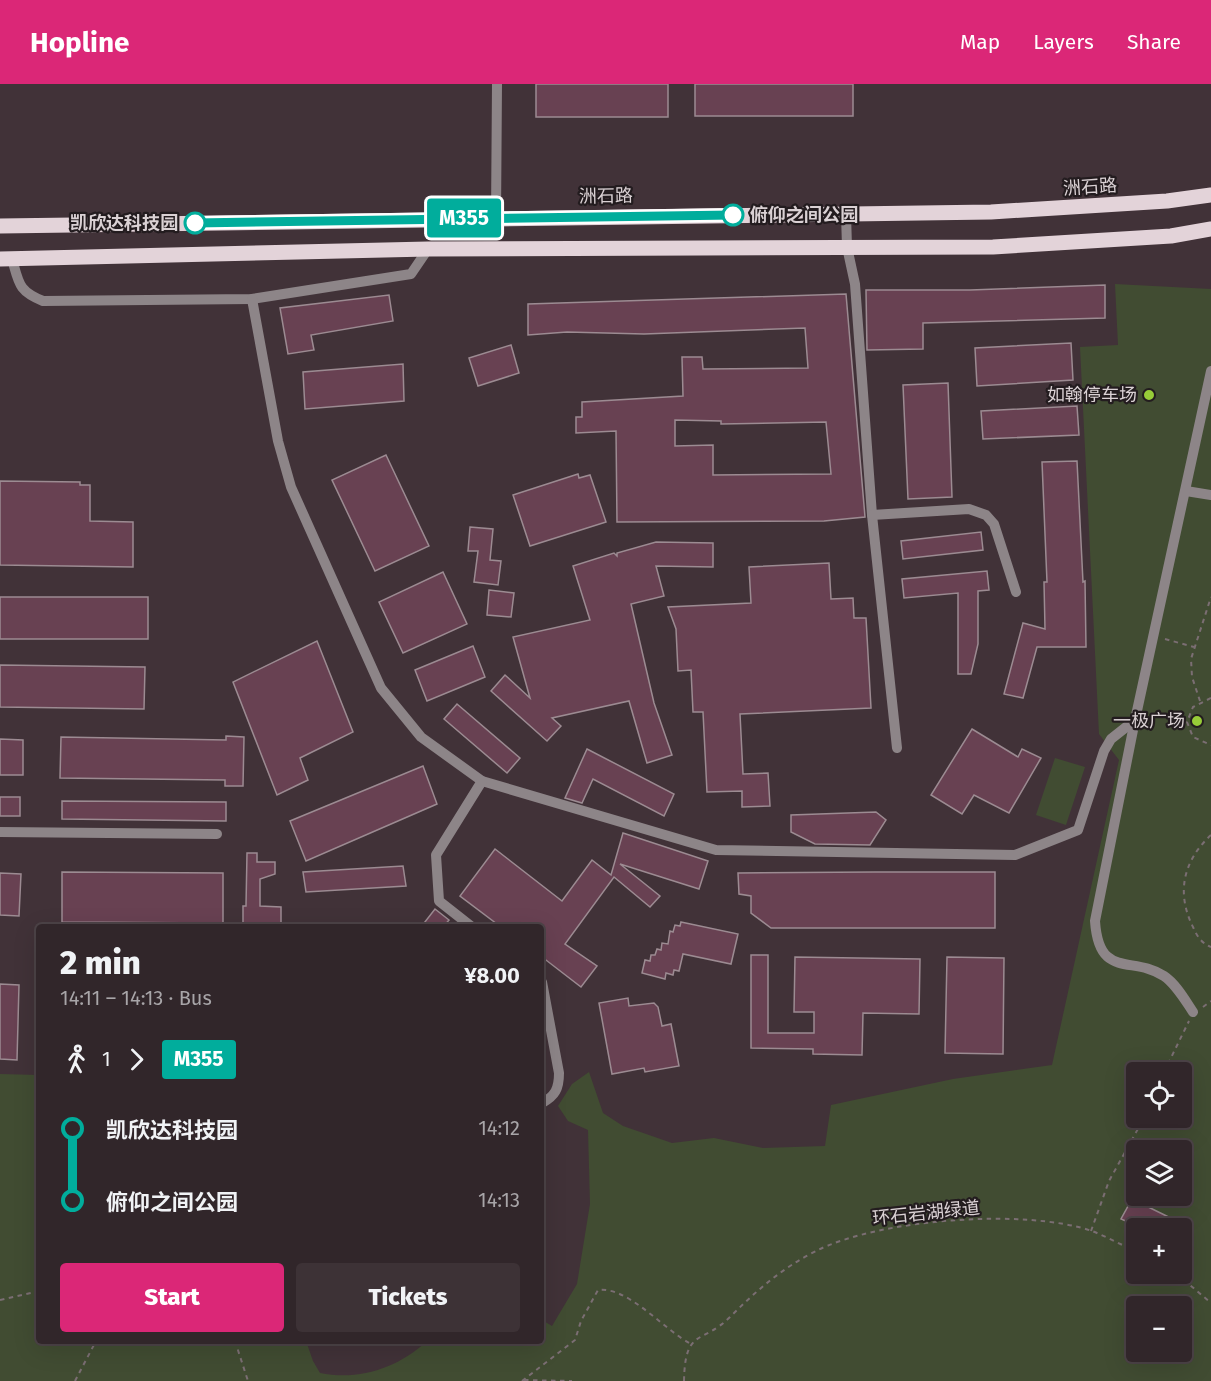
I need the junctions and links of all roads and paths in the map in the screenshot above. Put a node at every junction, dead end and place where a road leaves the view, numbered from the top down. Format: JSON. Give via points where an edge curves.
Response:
{"nodes":[{"id":1,"x":497,"y":84,"type":"edge"},
{"id":2,"x":1211,"y":195,"type":"edge"},
{"id":3,"x":846,"y":214,"type":"junction"},
{"id":4,"x":496,"y":217,"type":"junction"},
{"id":5,"x":0,"y":226,"type":"edge"},
{"id":6,"x":1211,"y":230,"type":"edge"},
{"id":7,"x":847,"y":247,"type":"junction"},
{"id":8,"x":429,"y":249,"type":"junction"},
{"id":9,"x":6,"y":259,"type":"edge"},
{"id":10,"x":252,"y":299,"type":"junction"},
{"id":11,"x":1211,"y":371,"type":"edge"},
{"id":12,"x":1186,"y":491,"type":"junction"},
{"id":13,"x":1211,"y":495,"type":"edge"},
{"id":14,"x":872,"y":515,"type":"junction"},
{"id":15,"x":1016,"y":592,"type":"dead end"},
{"id":16,"x":1211,"y":597,"type":"edge"},
{"id":17,"x":1153,"y":636,"type":"junction"},
{"id":18,"x":1194,"y":647,"type":"junction"},
{"id":19,"x":1211,"y":698,"type":"edge"},
{"id":20,"x":1200,"y":701,"type":"junction"},
{"id":21,"x":1135,"y":720,"type":"junction"},
{"id":22,"x":1211,"y":745,"type":"edge"},
{"id":23,"x":897,"y":748,"type":"dead end"},
{"id":24,"x":482,"y":781,"type":"junction"},
{"id":25,"x":0,"y":832,"type":"edge"},
{"id":26,"x":217,"y":834,"type":"dead end"},
{"id":27,"x":1211,"y":835,"type":"edge"},
{"id":28,"x":468,"y":924,"type":"edge"},
{"id":29,"x":1211,"y":947,"type":"edge"},
{"id":30,"x":544,"y":992,"type":"edge"},
{"id":31,"x":1211,"y":1001,"type":"edge"},
{"id":32,"x":1193,"y":1012,"type":"junction"},
{"id":33,"x":1169,"y":1062,"type":"edge"},
{"id":34,"x":544,"y":1102,"type":"edge"},
{"id":35,"x":1138,"y":1128,"type":"edge"},
{"id":36,"x":1091,"y":1231,"type":"junction"},
{"id":37,"x":1126,"y":1247,"type":"edge"},
{"id":38,"x":1189,"y":1284,"type":"edge"},
{"id":39,"x":36,"y":1292,"type":"edge"},
{"id":40,"x":0,"y":1300,"type":"edge"},
{"id":41,"x":1211,"y":1303,"type":"edge"},
{"id":42,"x":94,"y":1344,"type":"edge"},
{"id":43,"x":235,"y":1344,"type":"edge"},
{"id":44,"x":691,"y":1344,"type":"junction"},
{"id":45,"x":562,"y":1380,"type":"edge"},
{"id":46,"x":75,"y":1381,"type":"edge"},
{"id":47,"x":248,"y":1381,"type":"edge"},
{"id":48,"x":522,"y":1381,"type":"edge"},
{"id":49,"x":572,"y":1381,"type":"edge"},
{"id":50,"x":684,"y":1381,"type":"edge"}],
"edges":[{"from":1,"to":4,"type":"street"},
{"from":2,"to":3,"type":"main road","name":"洲石路","via":[[992,212]]},
{"from":3,"to":4,"type":"main road","name":"洲石路"},
{"from":3,"to":7,"type":"street"},
{"from":4,"to":5,"type":"main road","name":"洲石路"},
{"from":6,"to":7,"type":"main road","via":[[993,247]]},
{"from":7,"to":8,"type":"main road"},
{"from":7,"to":14,"type":"street","via":[[855,284]]},
{"from":8,"to":9,"type":"main road"},
{"from":8,"to":10,"type":"street","via":[[411,273]]},
{"from":9,"to":10,"type":"street","via":[[20,287],[42,301]]},
{"from":10,"to":24,"type":"street","via":[[278,441],[291,487],[381,688],[421,737]]},
{"from":11,"to":12,"type":"street"},
{"from":12,"to":13,"type":"street"},
{"from":12,"to":17,"type":"street"},
{"from":14,"to":15,"type":"street","via":[[969,509],[986,515],[994,524]]},
{"from":14,"to":23,"type":"street"},
{"from":16,"to":18,"type":"path"},
{"from":17,"to":18,"type":"path"},
{"from":17,"to":21,"type":"street"},
{"from":18,"to":20,"type":"path","via":[[1190,668]]},
{"from":19,"to":20,"type":"path"},
{"from":20,"to":22,"type":"path","via":[[1188,714],[1188,730],[1200,742]]},
{"from":21,"to":24,"type":"street","via":[[1111,739],[1104,750],[1078,830],[1015,855],[716,850]]},
{"from":21,"to":32,"type":"street","via":[[1096,931],[1110,958],[1164,976]]},
{"from":24,"to":28,"type":"street","via":[[436,855],[439,901]]},
{"from":25,"to":26,"type":"street"},
{"from":27,"to":29,"type":"path","via":[[1189,862],[1183,888],[1198,939]]},
{"from":30,"to":34,"type":"street","via":[[560,1073],[553,1097]]},
{"from":31,"to":32,"type":"path"},
{"from":32,"to":33,"type":"path"},
{"from":35,"to":36,"type":"path","via":[[1109,1181]]},
{"from":36,"to":37,"type":"path","name":"环石岩湖绿道"},
{"from":36,"to":44,"type":"path","name":"环石岩湖绿道","via":[[1015,1219],[899,1225],[853,1235],[783,1270],[749,1296],[728,1319]]},
{"from":38,"to":41,"type":"path"},
{"from":39,"to":40,"type":"path"},
{"from":42,"to":46,"type":"path"},
{"from":43,"to":47,"type":"path"},
{"from":44,"to":48,"type":"path","via":[[609,1288],[598,1290],[580,1321],[575,1340]]},
{"from":44,"to":50,"type":"path"},
{"from":45,"to":48,"type":"path"},
{"from":45,"to":49,"type":"path"}]}
